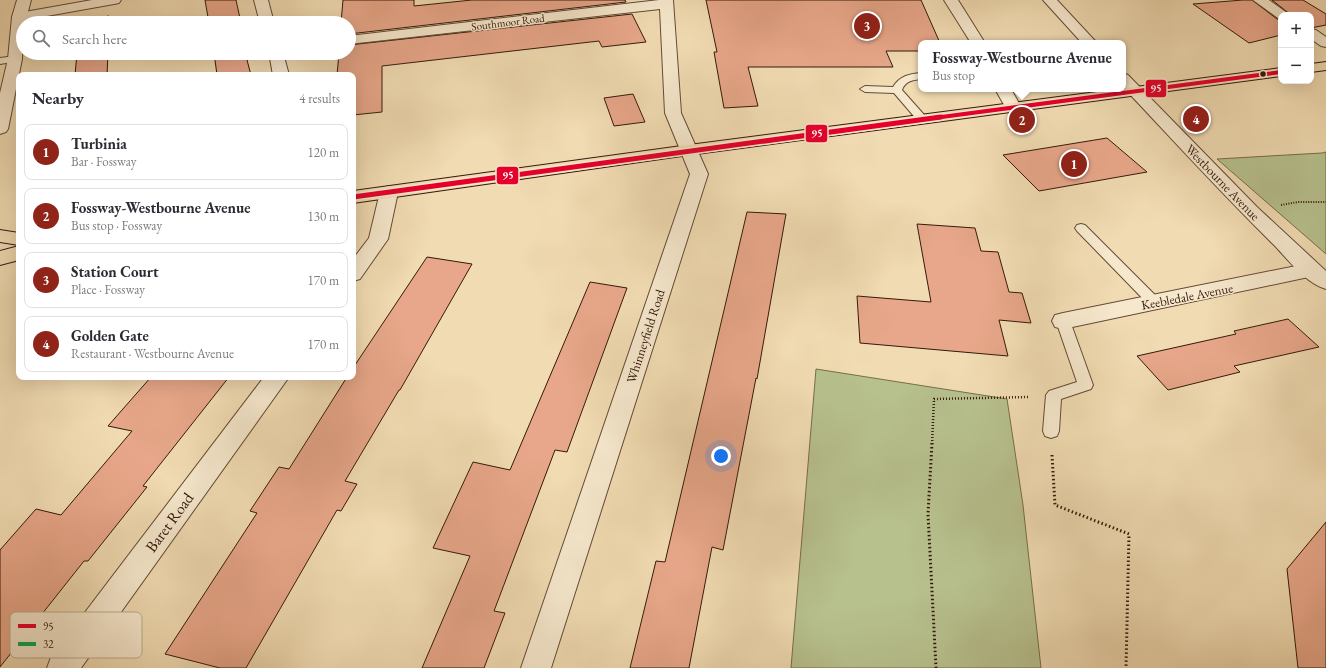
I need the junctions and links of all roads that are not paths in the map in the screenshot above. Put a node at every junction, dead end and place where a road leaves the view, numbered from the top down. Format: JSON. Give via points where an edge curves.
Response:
{"nodes":[{"id":1,"x":24,"y":0,"type":"edge"},
{"id":2,"x":114,"y":0,"type":"edge"},
{"id":3,"x":261,"y":0,"type":"edge"},
{"id":4,"x":952,"y":0,"type":"edge"},
{"id":5,"x":1050,"y":0,"type":"edge"},
{"id":6,"x":1260,"y":0,"type":"edge"},
{"id":7,"x":666,"y":2,"type":"edge"},
{"id":8,"x":1278,"y":12,"type":"edge"},
{"id":9,"x":19,"y":16,"type":"edge"},
{"id":10,"x":25,"y":16,"type":"edge"},
{"id":11,"x":265,"y":16,"type":"edge"},
{"id":12,"x":1314,"y":35,"type":"edge"},
{"id":13,"x":356,"y":39,"type":"edge"},
{"id":14,"x":976,"y":40,"type":"edge"},
{"id":15,"x":1087,"y":40,"type":"edge"},
{"id":16,"x":1326,"y":43,"type":"edge"},
{"id":17,"x":16,"y":48,"type":"edge"},
{"id":18,"x":15,"y":59,"type":"junction"},
{"id":19,"x":278,"y":60,"type":"edge"},
{"id":20,"x":0,"y":61,"type":"edge"},
{"id":21,"x":1326,"y":66,"type":"edge"},
{"id":22,"x":1314,"y":68,"type":"edge"},
{"id":23,"x":280,"y":72,"type":"edge"},
{"id":24,"x":1278,"y":72,"type":"edge"},
{"id":25,"x":918,"y":77,"type":"edge"},
{"id":26,"x":1126,"y":81,"type":"edge"},
{"id":27,"x":865,"y":89,"type":"dead end"},
{"id":28,"x":897,"y":90,"type":"junction"},
{"id":29,"x":1136,"y":91,"type":"junction"},
{"id":30,"x":1005,"y":92,"type":"edge"},
{"id":31,"x":1013,"y":107,"type":"junction"},
{"id":32,"x":2,"y":111,"type":"edge"},
{"id":33,"x":922,"y":119,"type":"junction"},
{"id":34,"x":0,"y":129,"type":"edge"},
{"id":35,"x":689,"y":150,"type":"junction"},
{"id":36,"x":389,"y":192,"type":"junction"},
{"id":37,"x":356,"y":197,"type":"edge"},
{"id":38,"x":1081,"y":228,"type":"dead end"},
{"id":39,"x":0,"y":236,"type":"edge"},
{"id":40,"x":16,"y":239,"type":"edge"},
{"id":41,"x":16,"y":254,"type":"edge"},
{"id":42,"x":0,"y":258,"type":"edge"},
{"id":43,"x":356,"y":270,"type":"edge"},
{"id":44,"x":1319,"y":276,"type":"edge"},
{"id":45,"x":1154,"y":302,"type":"junction"},
{"id":46,"x":1063,"y":321,"type":"joint"},
{"id":47,"x":275,"y":380,"type":"edge"},
{"id":48,"x":1051,"y":431,"type":"road end"},
{"id":49,"x":103,"y":612,"type":"edge"},
{"id":50,"x":69,"y":658,"type":"edge"},
{"id":51,"x":62,"y":668,"type":"edge"},
{"id":52,"x":536,"y":668,"type":"edge"}],
"edges":[{"from":1,"to":9,"type":"street"},
{"from":2,"to":10,"type":"street"},
{"from":3,"to":11,"type":"street"},
{"from":4,"to":14,"type":"street"},
{"from":5,"to":15,"type":"street"},
{"from":6,"to":8,"type":"street"},
{"from":7,"to":13,"type":"street","name":"Southmoor Road"},
{"from":7,"to":35,"type":"street","name":"Whinneyfield Road","via":[[673,113]]},
{"from":12,"to":16,"type":"street"},
{"from":17,"to":18,"type":"street"},
{"from":18,"to":20,"type":"lane"},
{"from":18,"to":32,"type":"street"},
{"from":19,"to":23,"type":"street"},
{"from":21,"to":22,"type":"main road"},
{"from":24,"to":29,"type":"main road"},
{"from":25,"to":28,"type":"lane","via":[[905,79]]},
{"from":26,"to":29,"type":"street","name":"Westbourne Avenue"},
{"from":27,"to":28,"type":"lane"},
{"from":28,"to":33,"type":"lane"},
{"from":29,"to":31,"type":"main road"},
{"from":29,"to":44,"type":"street","name":"Westbourne Avenue","via":[[1250,211]]},
{"from":30,"to":31,"type":"street"},
{"from":31,"to":33,"type":"main road"},
{"from":32,"to":34,"type":"street"},
{"from":33,"to":35,"type":"main road"},
{"from":35,"to":36,"type":"main road"},
{"from":35,"to":52,"type":"street","name":"Whinneyfield Road","via":[[699,174]]},
{"from":36,"to":37,"type":"main road"},
{"from":36,"to":43,"type":"street","via":[[378,239]]},
{"from":38,"to":45,"type":"lane"},
{"from":39,"to":40,"type":"main road"},
{"from":41,"to":42,"type":"main road"},
{"from":44,"to":45,"type":"street","name":"Keebledale Avenue"},
{"from":45,"to":46,"type":"street","name":"Keebledale Avenue"},
{"from":46,"to":48,"type":"lane","via":[[1086,385],[1054,396]]},
{"from":47,"to":49,"type":"street","name":"Baret Road"},
{"from":50,"to":51,"type":"street","name":"Baret Road"}]}
